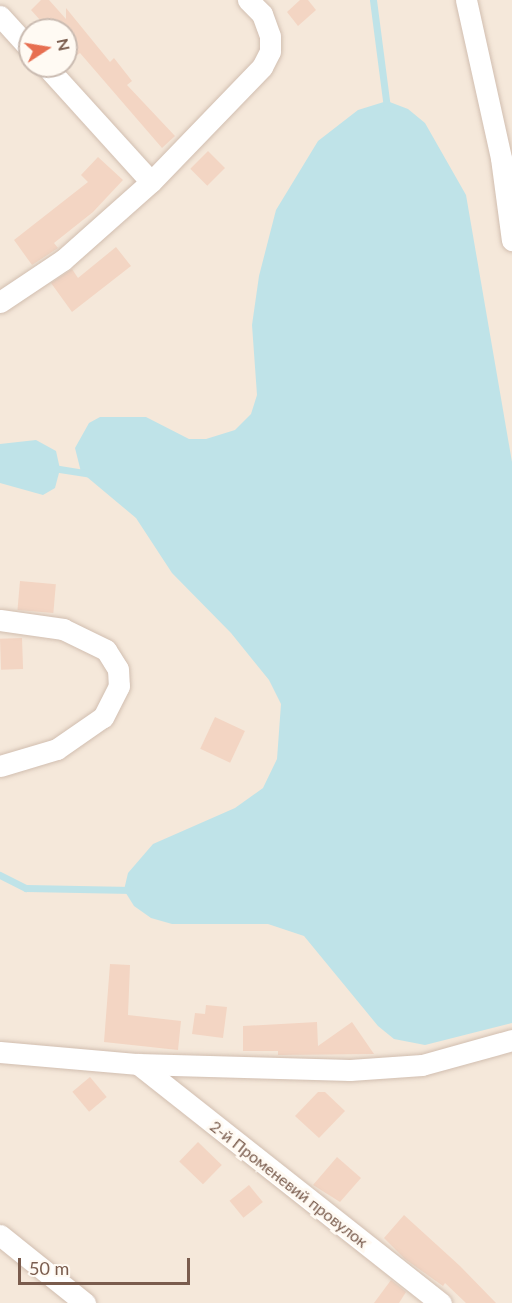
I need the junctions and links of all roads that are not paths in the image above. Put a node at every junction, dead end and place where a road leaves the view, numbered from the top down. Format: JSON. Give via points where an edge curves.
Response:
{"nodes":[{"id":1,"x":248,"y":0,"type":"edge"},
{"id":2,"x":466,"y":0,"type":"edge"},
{"id":3,"x":0,"y":16,"type":"edge"},
{"id":4,"x":18,"y":36,"type":"edge"},
{"id":5,"x":57,"y":78,"type":"edge"},
{"id":6,"x":508,"y":154,"type":"edge"},
{"id":7,"x":151,"y":182,"type":"junction"},
{"id":8,"x":512,"y":240,"type":"edge"},
{"id":9,"x":0,"y":302,"type":"edge"},
{"id":10,"x":0,"y":620,"type":"edge"},
{"id":11,"x":0,"y":765,"type":"edge"},
{"id":12,"x":512,"y":1040,"type":"edge"},
{"id":13,"x":0,"y":1052,"type":"edge"},
{"id":14,"x":138,"y":1064,"type":"junction"},
{"id":15,"x":0,"y":1235,"type":"edge"},
{"id":16,"x":85,"y":1303,"type":"edge"},
{"id":17,"x":441,"y":1303,"type":"edge"}],
"edges":[{"from":1,"to":7,"type":"street","via":[[262,14],[270,36],[270,51],[262,67]]},
{"from":2,"to":6,"type":"street"},
{"from":3,"to":4,"type":"street"},
{"from":5,"to":7,"type":"street"},
{"from":6,"to":8,"type":"street"},
{"from":7,"to":9,"type":"street","via":[[63,260]]},
{"from":10,"to":11,"type":"street","via":[[63,629],[106,650],[118,669],[119,686],[103,717],[57,749]]},
{"from":12,"to":14,"type":"street","via":[[422,1065],[350,1070]]},
{"from":13,"to":14,"type":"street"},
{"from":14,"to":17,"type":"street","name":"2-й Променевий провулок"},
{"from":15,"to":16,"type":"street"}]}
